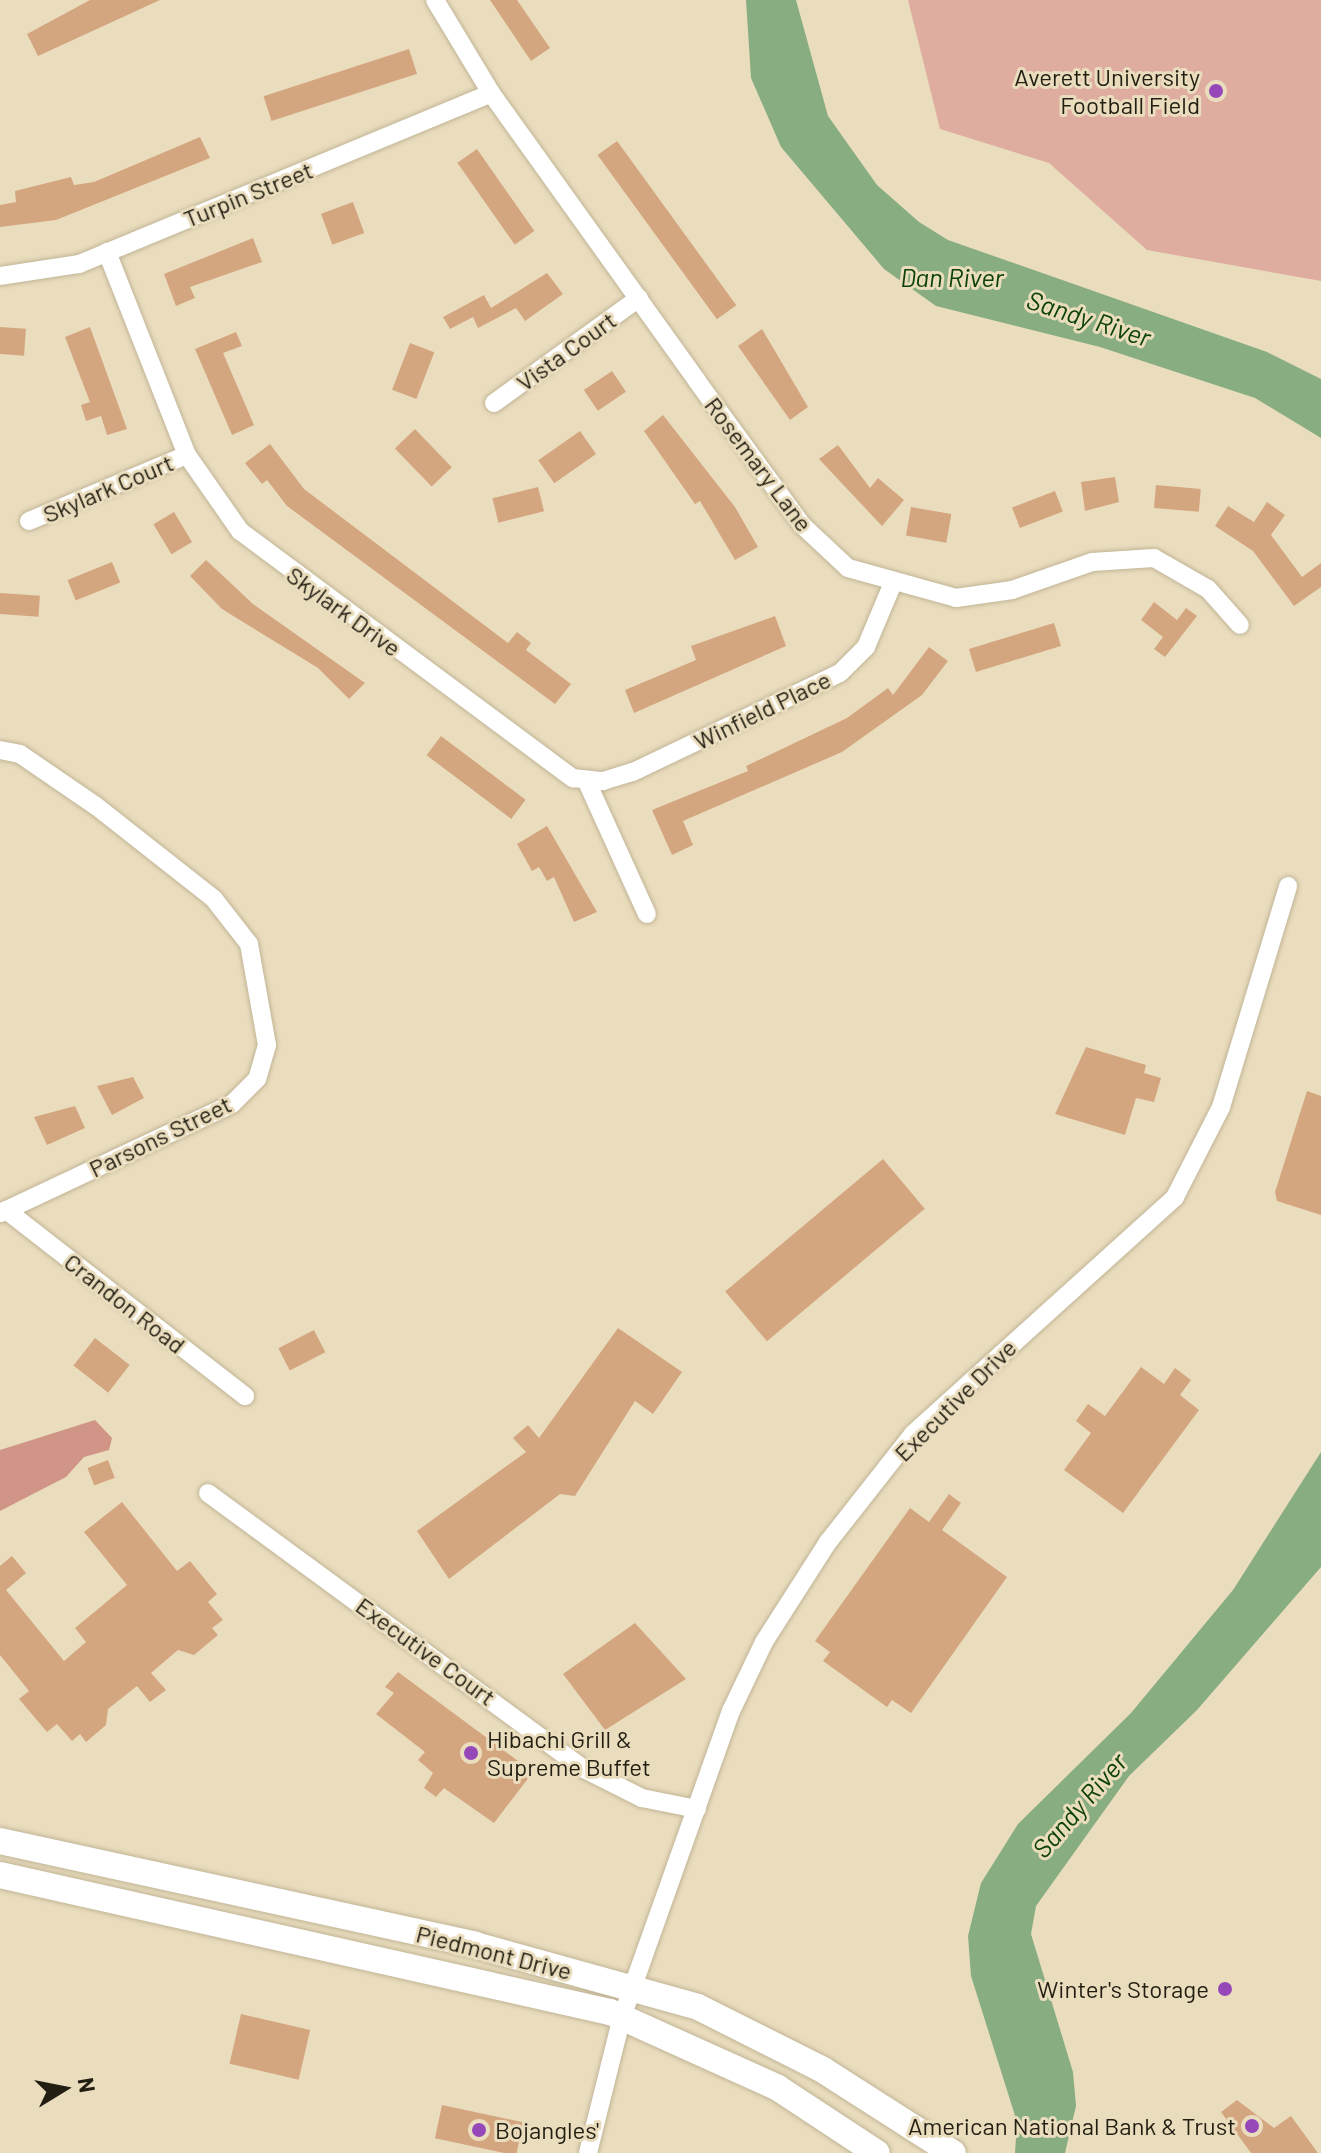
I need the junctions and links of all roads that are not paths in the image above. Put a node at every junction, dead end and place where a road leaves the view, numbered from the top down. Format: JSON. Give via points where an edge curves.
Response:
{"nodes":[{"id":1,"x":435,"y":0,"type":"edge"},
{"id":2,"x":491,"y":93,"type":"junction"},
{"id":3,"x":107,"y":252,"type":"junction"},
{"id":4,"x":0,"y":276,"type":"edge"},
{"id":5,"x":639,"y":298,"type":"junction"},
{"id":6,"x":494,"y":403,"type":"dead end"},
{"id":7,"x":187,"y":455,"type":"junction"},
{"id":8,"x":29,"y":521,"type":"dead end"},
{"id":9,"x":892,"y":585,"type":"junction"},
{"id":10,"x":1240,"y":625,"type":"dead end"},
{"id":11,"x":0,"y":750,"type":"edge"},
{"id":12,"x":587,"y":782,"type":"junction"},
{"id":13,"x":1288,"y":886,"type":"dead end"},
{"id":14,"x":647,"y":914,"type":"dead end"},
{"id":15,"x":3,"y":1212,"type":"edge"},
{"id":16,"x":245,"y":1396,"type":"dead end"},
{"id":17,"x":208,"y":1493,"type":"dead end"},
{"id":18,"x":697,"y":1809,"type":"junction"},
{"id":19,"x":0,"y":1841,"type":"edge"},
{"id":20,"x":0,"y":1875,"type":"edge"},
{"id":21,"x":634,"y":1988,"type":"junction"},
{"id":22,"x":622,"y":2017,"type":"junction"},
{"id":23,"x":876,"y":2152,"type":"edge"},
{"id":24,"x":588,"y":2153,"type":"edge"},
{"id":25,"x":953,"y":2153,"type":"edge"}],
"edges":[{"from":1,"to":2,"type":"street","name":"Rosemary Lane"},
{"from":2,"to":3,"type":"street","name":"Turpin Street"},
{"from":2,"to":5,"type":"street","name":"Rosemary Lane"},
{"from":3,"to":4,"type":"street","name":"Turpin Street","via":[[55,273]]},
{"from":3,"to":7,"type":"street","name":"Skylark Drive"},
{"from":5,"to":6,"type":"street","name":"Vista Court"},
{"from":5,"to":9,"type":"street","name":"Rosemary Lane","via":[[819,544],[848,568]]},
{"from":7,"to":8,"type":"street","name":"Skylark Court"},
{"from":7,"to":12,"type":"street","name":"Skylark Drive","via":[[214,499],[263,551]]},
{"from":9,"to":10,"type":"street","name":"Rosemary Lane","via":[[985,596],[1092,562],[1154,558],[1208,589]]},
{"from":9,"to":12,"type":"street","name":"Winfield Place","via":[[866,647],[840,673],[653,763]]},
{"from":11,"to":15,"type":"street","name":"Parsons Street","via":[[51,775],[233,920],[257,972],[267,1045],[257,1079],[232,1104]]},
{"from":12,"to":14,"type":"street"},
{"from":13,"to":18,"type":"street","name":"Executive Drive","via":[[1221,1107],[1179,1192],[936,1412],[828,1542],[750,1668]]},
{"from":15,"to":16,"type":"street","name":"Crandon Road"},
{"from":17,"to":18,"type":"street","name":"Executive Court","via":[[584,1769],[642,1798]]},
{"from":18,"to":21,"type":"street","name":"Executive Drive"},
{"from":19,"to":21,"type":"main road","name":"Piedmont Drive"},
{"from":20,"to":22,"type":"main road","name":"Piedmont Drive"},
{"from":21,"to":22,"type":"street","name":"Executive Drive"},
{"from":21,"to":25,"type":"main road","name":"Piedmont Drive","via":[[756,2033],[882,2105]]},
{"from":22,"to":23,"type":"main road","name":"Piedmont Drive","via":[[778,2088]]},
{"from":22,"to":24,"type":"street","name":"Executive Drive"}]}
